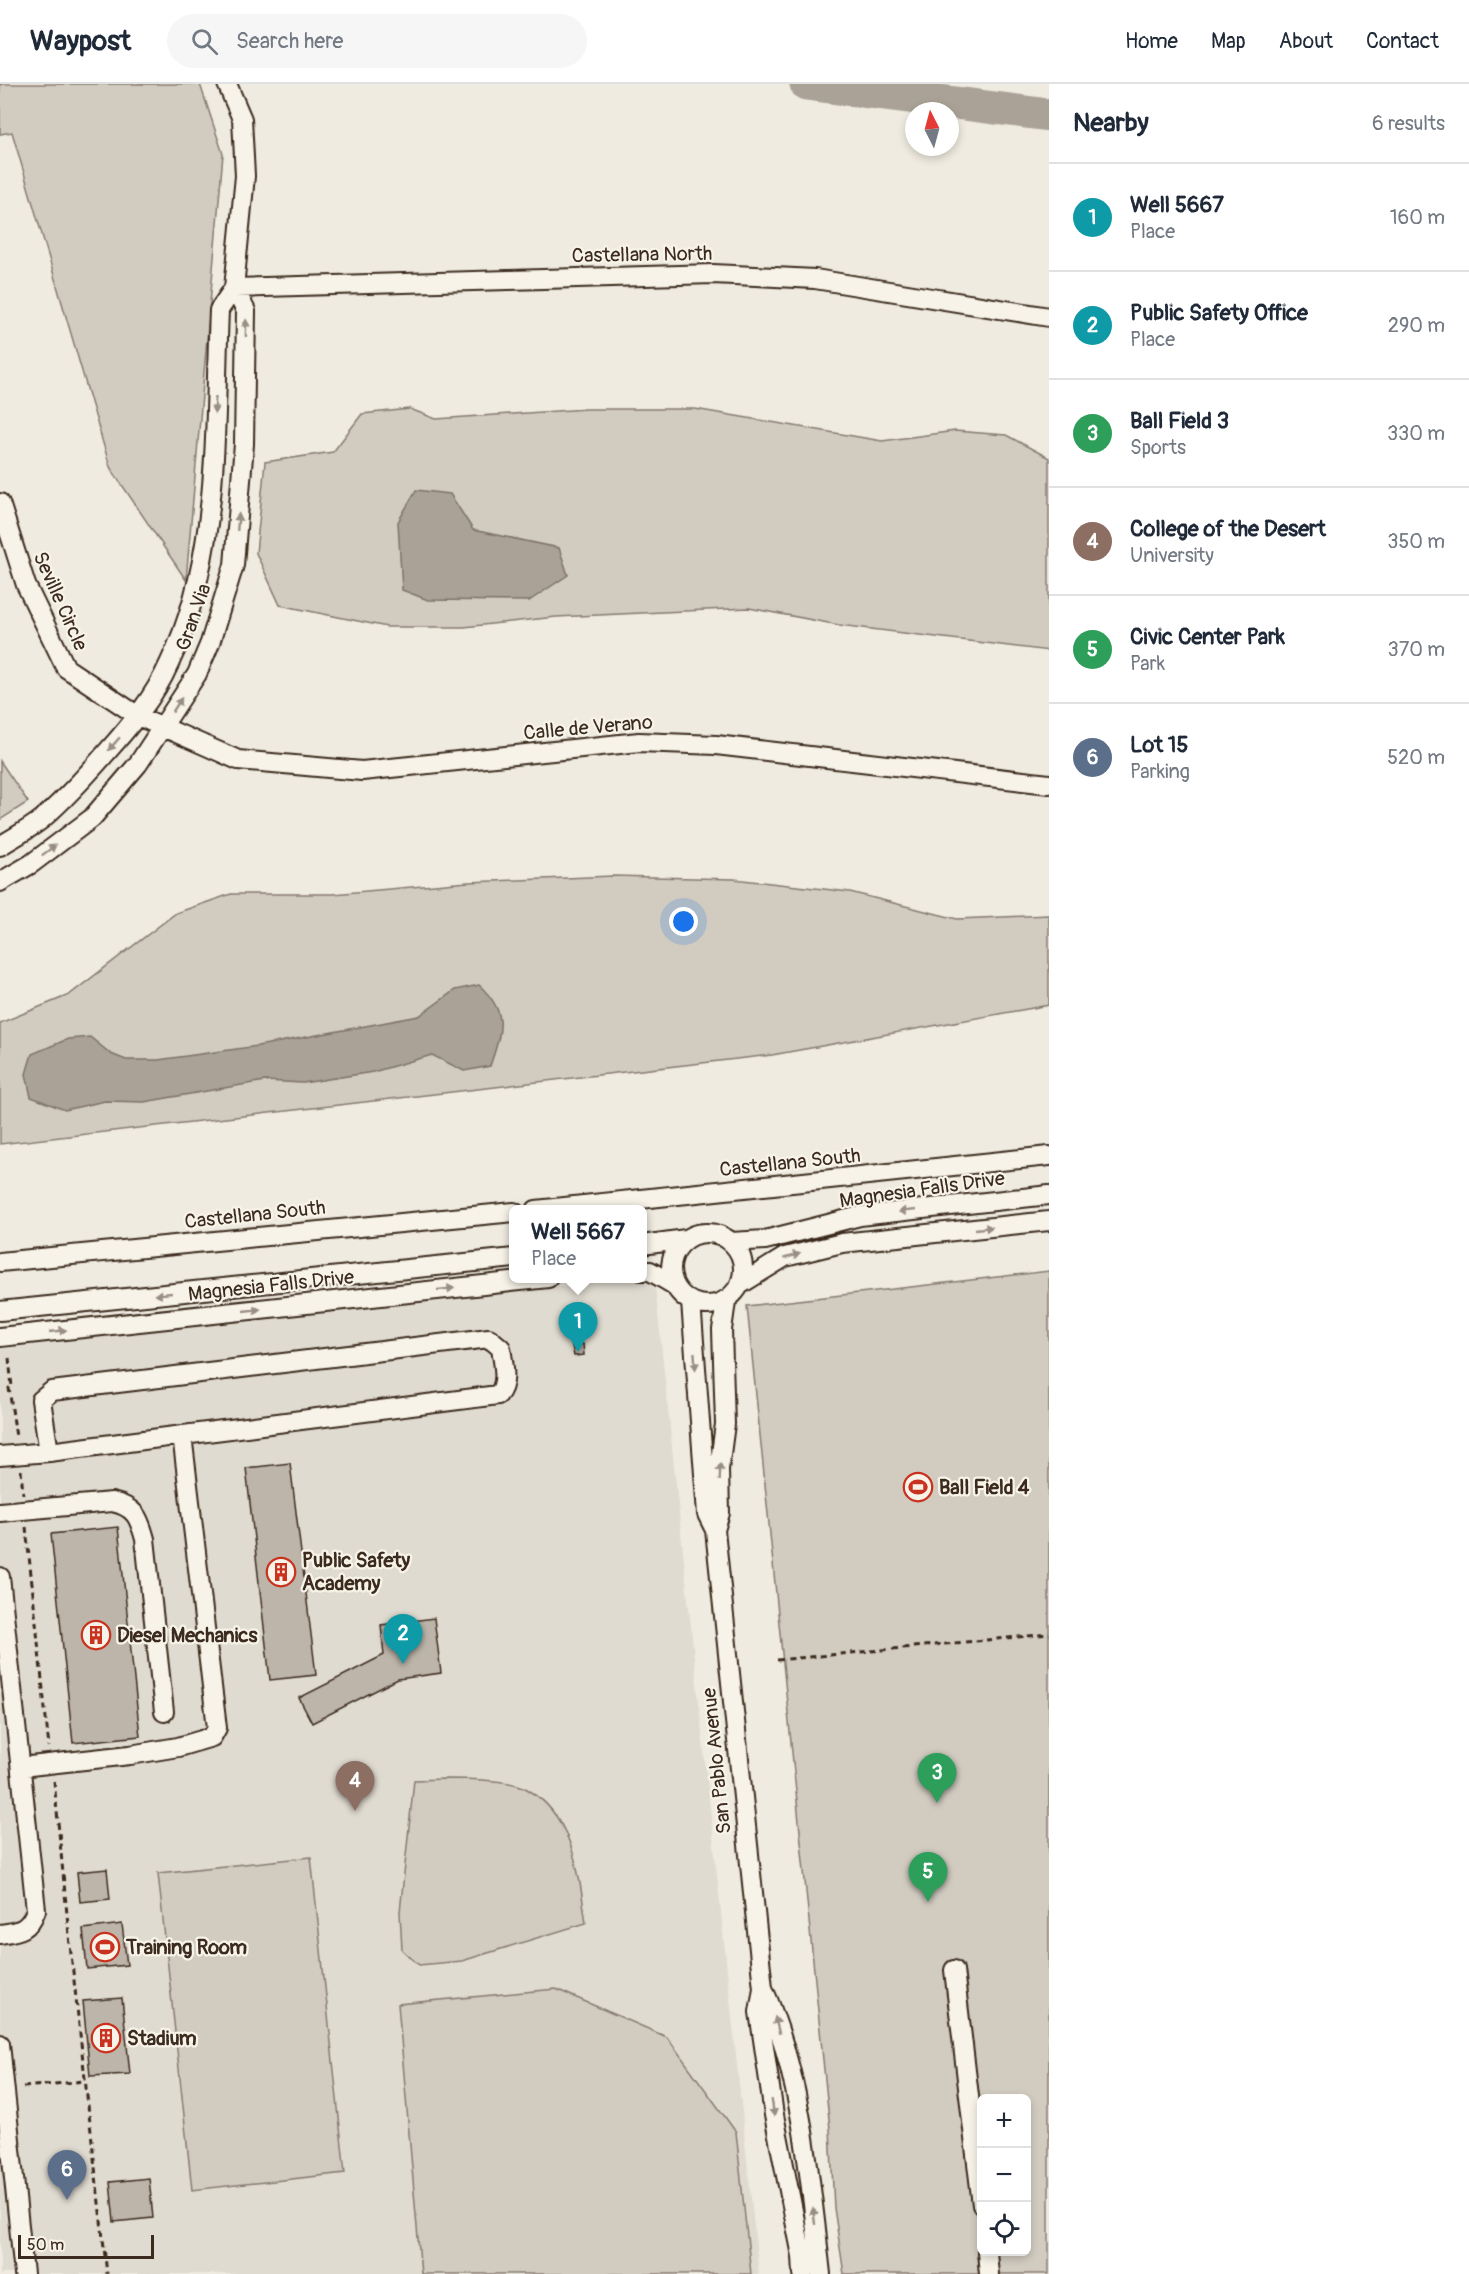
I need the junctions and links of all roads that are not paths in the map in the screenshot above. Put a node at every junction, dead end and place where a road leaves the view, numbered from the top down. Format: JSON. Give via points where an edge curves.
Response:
{"nodes":[{"id":1,"x":227,"y":84,"type":"edge"},
{"id":2,"x":234,"y":288,"type":"junction"},
{"id":3,"x":1049,"y":317,"type":"edge"},
{"id":4,"x":0,"y":503,"type":"edge"},
{"id":5,"x":138,"y":716,"type":"junction"},
{"id":6,"x":162,"y":727,"type":"junction"},
{"id":7,"x":1049,"y":784,"type":"edge"},
{"id":8,"x":0,"y":846,"type":"edge"},
{"id":9,"x":0,"y":882,"type":"edge"},
{"id":10,"x":1049,"y":1156,"type":"edge"},
{"id":11,"x":1049,"y":1195,"type":"edge"},
{"id":12,"x":575,"y":1205,"type":"edge"},
{"id":13,"x":509,"y":1212,"type":"edge"},
{"id":14,"x":1049,"y":1221,"type":"edge"},
{"id":15,"x":686,"y":1239,"type":"junction"},
{"id":16,"x":731,"y":1242,"type":"junction"},
{"id":17,"x":647,"y":1244,"type":"edge"},
{"id":18,"x":509,"y":1258,"type":"edge"},
{"id":19,"x":0,"y":1262,"type":"edge"},
{"id":20,"x":647,"y":1272,"type":"edge"},
{"id":21,"x":509,"y":1282,"type":"edge"},
{"id":22,"x":741,"y":1284,"type":"junction"},
{"id":23,"x":674,"y":1285,"type":"junction"},
{"id":24,"x":726,"y":1301,"type":"junction"},
{"id":25,"x":691,"y":1302,"type":"junction"},
{"id":26,"x":0,"y":1311,"type":"edge"},
{"id":27,"x":0,"y":1337,"type":"edge"},
{"id":28,"x":182,"y":1435,"type":"junction"},
{"id":29,"x":49,"y":1452,"type":"junction"},
{"id":30,"x":0,"y":1456,"type":"edge"},
{"id":31,"x":0,"y":1512,"type":"edge"},
{"id":32,"x":715,"y":1530,"type":"junction"},
{"id":33,"x":0,"y":1577,"type":"edge"},
{"id":34,"x":164,"y":1712,"type":"dead end"},
{"id":35,"x":21,"y":1767,"type":"junction"},
{"id":36,"x":0,"y":1934,"type":"edge"},
{"id":37,"x":954,"y":1970,"type":"dead end"},
{"id":38,"x":763,"y":1988,"type":"junction"},
{"id":39,"x":0,"y":2044,"type":"edge"},
{"id":40,"x":981,"y":2202,"type":"edge"},
{"id":41,"x":987,"y":2256,"type":"edge"},
{"id":42,"x":24,"y":2274,"type":"edge"},
{"id":43,"x":803,"y":2274,"type":"edge"},
{"id":44,"x":821,"y":2274,"type":"edge"},
{"id":45,"x":989,"y":2274,"type":"edge"}],
"edges":[{"from":1,"to":2,"type":"street","name":"Gran Via","via":[[242,119],[245,176]]},
{"from":2,"to":3,"type":"street","name":"Castellana North","via":[[713,274],[815,279]]},
{"from":2,"to":5,"type":"street","name":"Gran Via","one_way":true,"via":[[219,310],[211,495],[198,584],[169,666]]},
{"from":6,"to":2,"type":"street","name":"Gran Via","one_way":true,"via":[[197,674],[234,565],[244,444],[246,311]]},
{"from":4,"to":5,"type":"street","name":"Seville Circle","via":[[26,585],[66,668]]},
{"from":5,"to":6,"type":"street","name":"Calle de Verano"},
{"from":5,"to":8,"type":"street","name":"Gran Via","one_way":true,"via":[[41,820]]},
{"from":6,"to":7,"type":"street","name":"Calle de Verano","via":[[238,760],[362,771],[639,742],[716,745]]},
{"from":9,"to":6,"type":"street","name":"Gran Via","one_way":true,"via":[[92,818],[138,764]]},
{"from":10,"to":12,"type":"street","name":"Castellana South"},
{"from":11,"to":16,"type":"street","name":"Magnesia Falls Drive","one_way":true,"via":[[860,1216],[765,1240]]},
{"from":13,"to":19,"type":"street","name":"Castellana South"},
{"from":22,"to":14,"type":"street","one_way":true,"via":[[785,1257],[842,1243]]},
{"from":15,"to":16,"type":"street","via":[[711,1233]]},
{"from":15,"to":17,"type":"street"},
{"from":15,"to":23,"type":"street","via":[[672,1259]]},
{"from":16,"to":22,"type":"street","via":[[743,1261]]},
{"from":18,"to":26,"type":"street","name":"Magnesia Falls Drive","one_way":true},
{"from":20,"to":23,"type":"street"},
{"from":27,"to":21,"type":"street","name":"Magnesia Falls Drive","one_way":true},
{"from":22,"to":24,"type":"street"},
{"from":23,"to":25,"type":"street"},
{"from":24,"to":25,"type":"street","via":[[704,1306]]},
{"from":32,"to":24,"type":"street","name":"San Pablo Avenue","one_way":true,"via":[[720,1514],[719,1469],[725,1424],[722,1330]]},
{"from":25,"to":32,"type":"street","name":"San Pablo Avenue","one_way":true,"via":[[708,1515]]},
{"from":28,"to":29,"type":"street"},
{"from":28,"to":29,"type":"street","via":[[498,1395],[505,1379],[501,1348],[489,1338],[52,1391],[41,1400]]},
{"from":28,"to":35,"type":"street","via":[[217,1728],[212,1737],[178,1747]]},
{"from":29,"to":30,"type":"street"},
{"from":31,"to":34,"type":"street","via":[[112,1502],[126,1505],[133,1512],[145,1539]]},
{"from":32,"to":38,"type":"street","name":"San Pablo Avenue"},
{"from":33,"to":35,"type":"street"},
{"from":35,"to":36,"type":"street","via":[[36,1910],[24,1930]]},
{"from":37,"to":40,"type":"street"},
{"from":38,"to":43,"type":"street","name":"San Pablo Avenue","one_way":true,"via":[[759,2012]]},
{"from":44,"to":38,"type":"street","name":"San Pablo Avenue","one_way":true,"via":[[804,2130],[773,2011]]},
{"from":39,"to":42,"type":"street"},
{"from":41,"to":45,"type":"street"}]}
